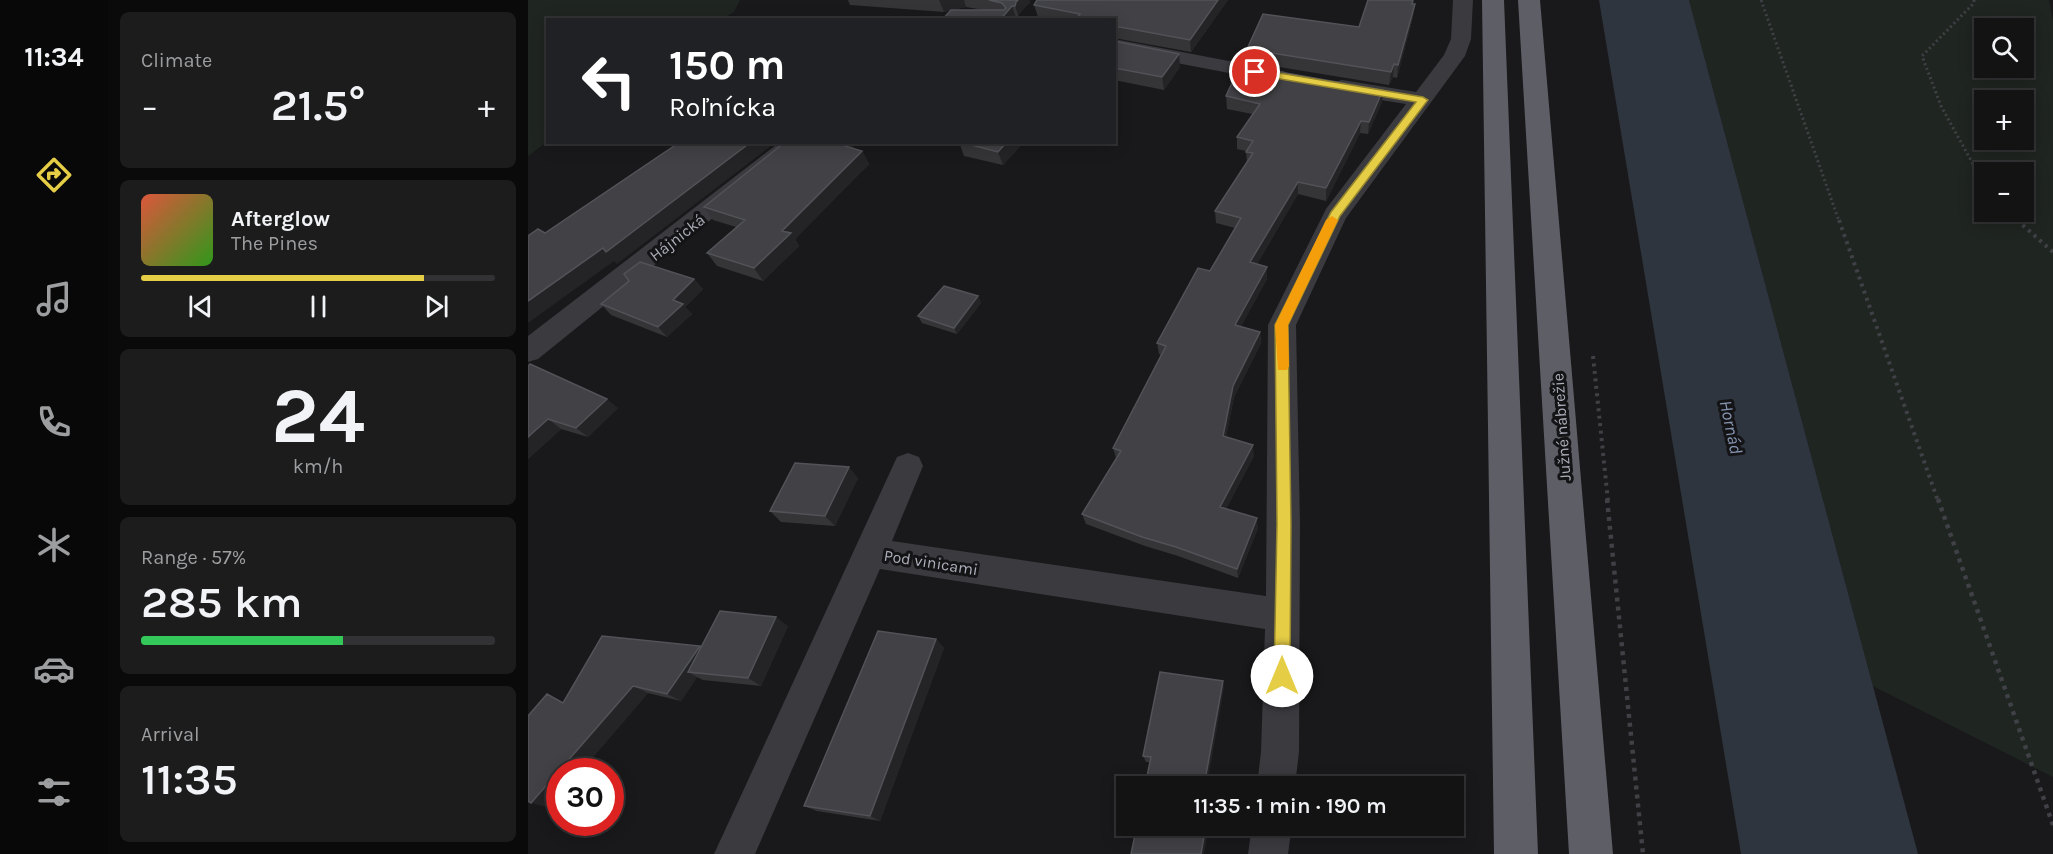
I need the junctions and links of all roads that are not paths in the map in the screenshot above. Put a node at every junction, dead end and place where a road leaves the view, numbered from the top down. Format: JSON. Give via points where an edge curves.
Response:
{"nodes":[{"id":1,"x":1463,"y":0,"type":"edge"},
{"id":2,"x":1493,"y":0,"type":"edge"},
{"id":3,"x":1528,"y":0,"type":"edge"},
{"id":4,"x":1116,"y":45,"type":"edge"},
{"id":5,"x":1302,"y":80,"type":"edge"},
{"id":6,"x":1323,"y":84,"type":"edge"},
{"id":7,"x":1423,"y":100,"type":"junction"},
{"id":8,"x":793,"y":144,"type":"edge"},
{"id":9,"x":528,"y":351,"type":"edge"},
{"id":10,"x":908,"y":466,"type":"dead end"},
{"id":11,"x":871,"y":553,"type":"junction"},
{"id":12,"x":1282,"y":615,"type":"junction"},
{"id":13,"x":1277,"y":776,"type":"edge"},
{"id":14,"x":1270,"y":836,"type":"edge"},
{"id":15,"x":734,"y":854,"type":"edge"},
{"id":16,"x":1268,"y":854,"type":"edge"},
{"id":17,"x":1516,"y":854,"type":"edge"},
{"id":18,"x":1591,"y":854,"type":"edge"}],
"edges":[{"from":1,"to":7,"type":"street","via":[[1461,39],[1455,56]]},
{"from":2,"to":17,"type":"highway"},
{"from":3,"to":18,"type":"highway","name":"Južné nábrežie"},
{"from":4,"to":5,"type":"street"},
{"from":6,"to":7,"type":"street"},
{"from":7,"to":12,"type":"street","via":[[1335,215],[1282,325]]},
{"from":8,"to":9,"type":"street","name":"Hájnická"},
{"from":10,"to":11,"type":"street"},
{"from":11,"to":12,"type":"street","name":"Pod vinicami"},
{"from":11,"to":15,"type":"street","name":"Pod vinicami"},
{"from":12,"to":13,"type":"street"},
{"from":14,"to":16,"type":"street"}]}
